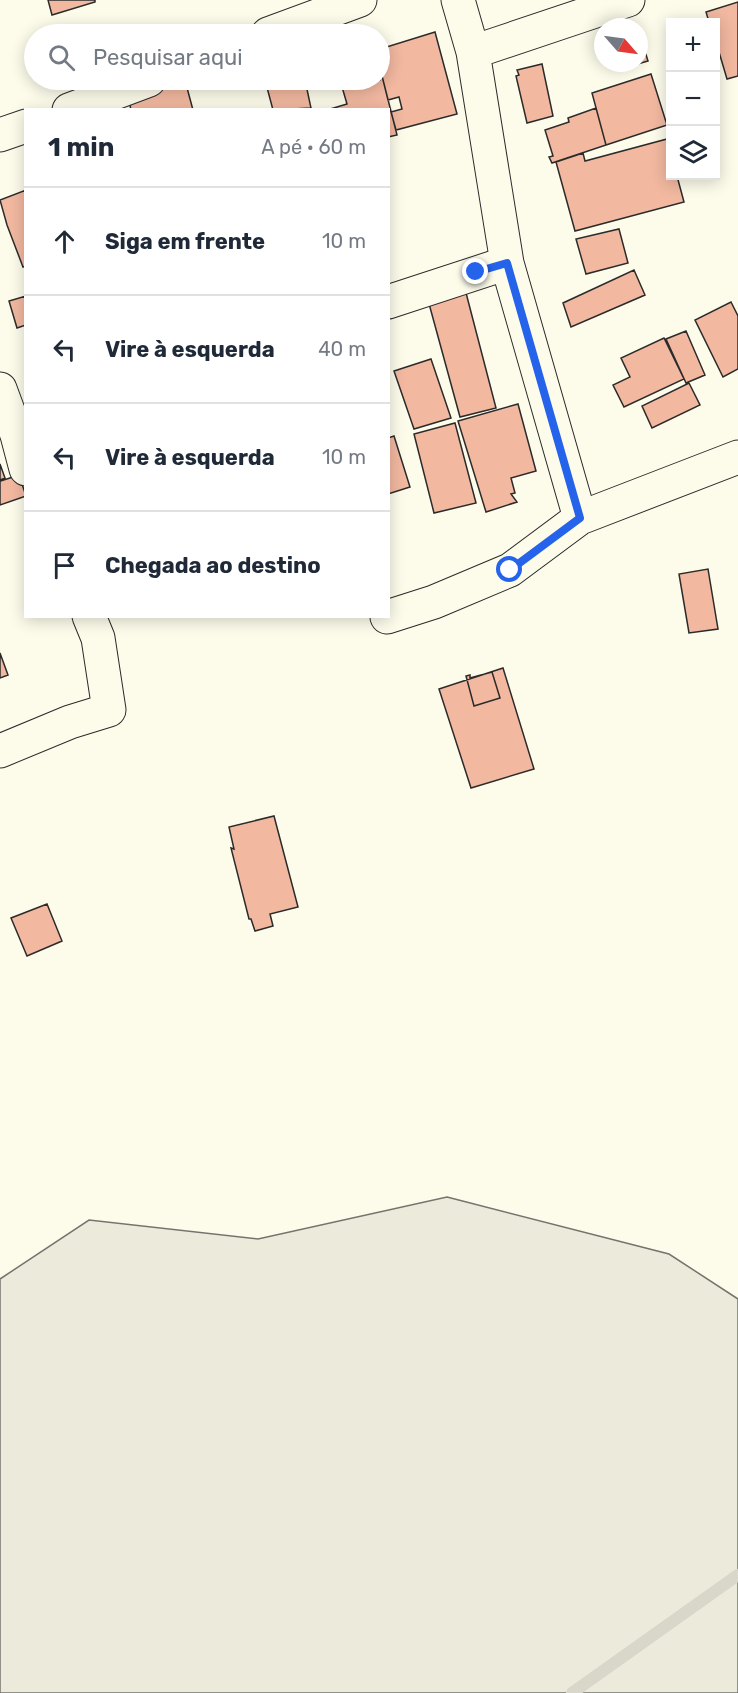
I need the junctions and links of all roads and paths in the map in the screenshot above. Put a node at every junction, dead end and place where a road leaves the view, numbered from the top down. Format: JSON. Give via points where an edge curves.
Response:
{"nodes":[{"id":1,"x":360,"y":0,"type":"edge"},
{"id":2,"x":458,"y":0,"type":"edge"},
{"id":3,"x":628,"y":0,"type":"edge"},
{"id":4,"x":295,"y":24,"type":"edge"},
{"id":5,"x":473,"y":52,"type":"junction"},
{"id":6,"x":122,"y":90,"type":"edge"},
{"id":7,"x":74,"y":108,"type":"edge"},
{"id":8,"x":24,"y":127,"type":"edge"},
{"id":9,"x":0,"y":135,"type":"edge"},
{"id":10,"x":507,"y":263,"type":"junction"},
{"id":11,"x":390,"y":301,"type":"edge"},
{"id":12,"x":0,"y":388,"type":"edge"},
{"id":13,"x":21,"y":433,"type":"edge"},
{"id":14,"x":24,"y":455,"type":"edge"},
{"id":15,"x":738,"y":457,"type":"edge"},
{"id":16,"x":580,"y":518,"type":"junction"},
{"id":17,"x":390,"y":616,"type":"edge"},
{"id":18,"x":90,"y":618,"type":"edge"},
{"id":19,"x":0,"y":750,"type":"edge"}],
"edges":[{"from":1,"to":4,"type":"street"},
{"from":2,"to":5,"type":"street"},
{"from":3,"to":5,"type":"street"},
{"from":5,"to":10,"type":"street"},
{"from":6,"to":7,"type":"street"},
{"from":8,"to":9,"type":"street"},
{"from":10,"to":11,"type":"street"},
{"from":10,"to":16,"type":"street"},
{"from":12,"to":13,"type":"street"},
{"from":13,"to":14,"type":"street"},
{"from":15,"to":16,"type":"street"},
{"from":16,"to":17,"type":"street","via":[[510,570]]},
{"from":18,"to":19,"type":"street","via":[[98,638],[109,710]]}]}
